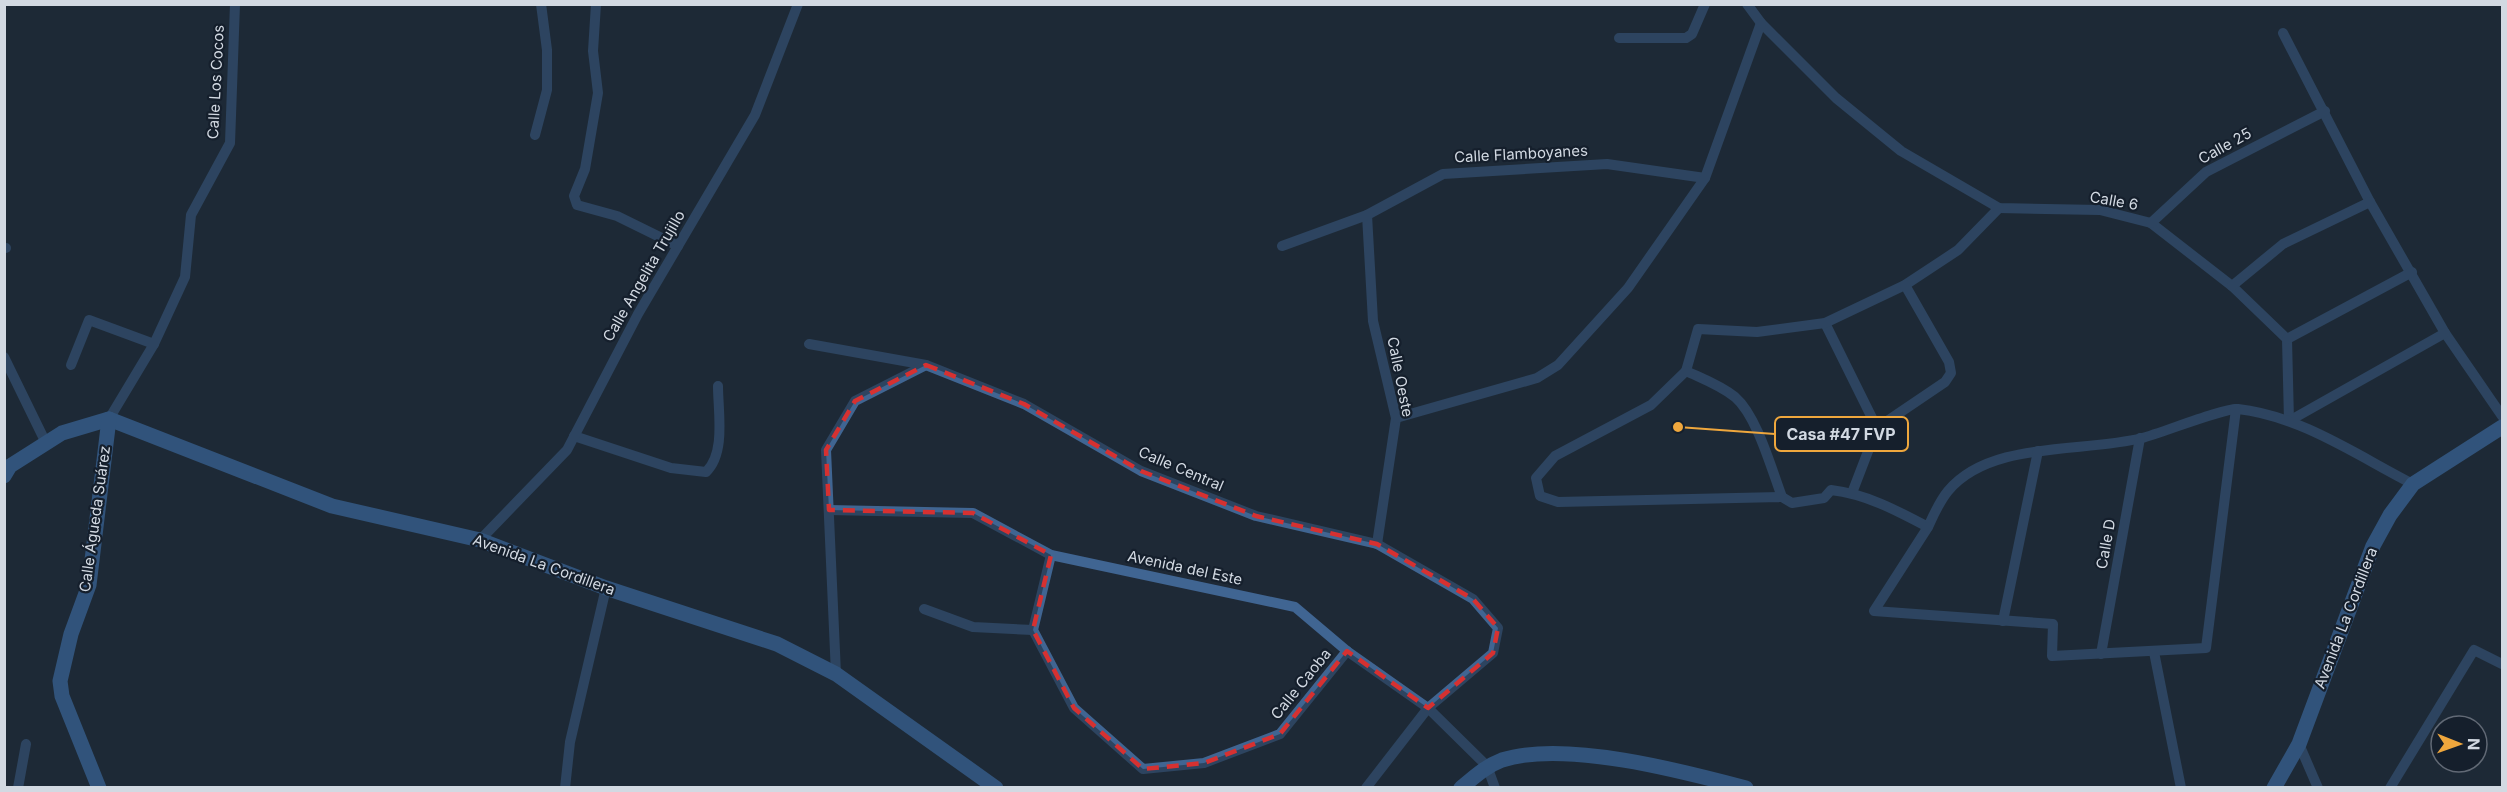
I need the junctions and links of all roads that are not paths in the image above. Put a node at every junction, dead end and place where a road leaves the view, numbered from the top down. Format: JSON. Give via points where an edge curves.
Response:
{"nodes":[{"id":1,"x":235,"y":4,"type":"edge"},
{"id":2,"x":541,"y":4,"type":"edge"},
{"id":3,"x":596,"y":4,"type":"edge"},
{"id":4,"x":798,"y":4,"type":"edge"},
{"id":5,"x":1705,"y":4,"type":"edge"},
{"id":6,"x":1747,"y":4,"type":"edge"},
{"id":7,"x":1761,"y":23,"type":"junction"},
{"id":8,"x":2283,"y":33,"type":"dead end"},
{"id":9,"x":1619,"y":38,"type":"dead end"},
{"id":10,"x":2325,"y":111,"type":"junction"},
{"id":11,"x":535,"y":135,"type":"dead end"},
{"id":12,"x":1705,"y":178,"type":"junction"},
{"id":13,"x":2370,"y":202,"type":"junction"},
{"id":14,"x":1999,"y":208,"type":"junction"},
{"id":15,"x":1367,"y":215,"type":"junction"},
{"id":16,"x":2151,"y":223,"type":"junction"},
{"id":17,"x":678,"y":246,"type":"junction"},
{"id":18,"x":1282,"y":246,"type":"dead end"},
{"id":19,"x":2412,"y":272,"type":"junction"},
{"id":20,"x":1905,"y":285,"type":"junction"},
{"id":21,"x":2232,"y":286,"type":"junction"},
{"id":22,"x":1826,"y":323,"type":"junction"},
{"id":23,"x":2445,"y":333,"type":"junction"},
{"id":24,"x":2287,"y":339,"type":"junction"},
{"id":25,"x":154,"y":344,"type":"junction"},
{"id":26,"x":809,"y":344,"type":"dead end"},
{"id":27,"x":4,"y":357,"type":"edge"},
{"id":28,"x":71,"y":365,"type":"dead end"},
{"id":29,"x":926,"y":365,"type":"junction"},
{"id":30,"x":1686,"y":371,"type":"junction"},
{"id":31,"x":718,"y":386,"type":"dead end"},
{"id":32,"x":2236,"y":409,"type":"junction"},
{"id":33,"x":2502,"y":416,"type":"edge"},
{"id":34,"x":1396,"y":418,"type":"junction"},
{"id":35,"x":109,"y":419,"type":"junction"},
{"id":36,"x":2289,"y":420,"type":"junction"},
{"id":37,"x":2502,"y":427,"type":"edge"},
{"id":38,"x":1877,"y":428,"type":"junction"},
{"id":39,"x":574,"y":436,"type":"junction"},
{"id":40,"x":2140,"y":438,"type":"junction"},
{"id":41,"x":46,"y":443,"type":"junction"},
{"id":42,"x":2038,"y":451,"type":"junction"},
{"id":43,"x":4,"y":476,"type":"edge"},
{"id":44,"x":2414,"y":484,"type":"junction"},
{"id":45,"x":1852,"y":493,"type":"junction"},
{"id":46,"x":1782,"y":497,"type":"junction"},
{"id":47,"x":830,"y":510,"type":"junction"},
{"id":48,"x":1928,"y":527,"type":"junction"},
{"id":49,"x":480,"y":540,"type":"junction"},
{"id":50,"x":1377,"y":544,"type":"junction"},
{"id":51,"x":1051,"y":555,"type":"junction"},
{"id":52,"x":606,"y":588,"type":"junction"},
{"id":53,"x":924,"y":609,"type":"dead end"},
{"id":54,"x":2003,"y":621,"type":"junction"},
{"id":55,"x":1033,"y":630,"type":"junction"},
{"id":56,"x":1347,"y":651,"type":"junction"},
{"id":57,"x":2154,"y":652,"type":"junction"},
{"id":58,"x":2101,"y":654,"type":"junction"},
{"id":59,"x":2502,"y":664,"type":"edge"},
{"id":60,"x":836,"y":674,"type":"junction"},
{"id":61,"x":1428,"y":708,"type":"junction"},
{"id":62,"x":26,"y":744,"type":"dead end"},
{"id":63,"x":2299,"y":744,"type":"junction"},
{"id":64,"x":1487,"y":766,"type":"junction"},
{"id":65,"x":1714,"y":784,"type":"edge"},
{"id":66,"x":18,"y":788,"type":"edge"},
{"id":67,"x":99,"y":788,"type":"edge"},
{"id":68,"x":564,"y":788,"type":"edge"},
{"id":69,"x":996,"y":788,"type":"edge"},
{"id":70,"x":1366,"y":788,"type":"edge"},
{"id":71,"x":1461,"y":788,"type":"edge"},
{"id":72,"x":1494,"y":788,"type":"edge"},
{"id":73,"x":1746,"y":788,"type":"edge"},
{"id":74,"x":2181,"y":788,"type":"edge"},
{"id":75,"x":2274,"y":788,"type":"edge"},
{"id":76,"x":2318,"y":788,"type":"edge"},
{"id":77,"x":2390,"y":788,"type":"edge"}],
"edges":[{"from":1,"to":25,"type":"street","name":"Calle Los Cocos","via":[[230,143],[191,214],[185,277]]},
{"from":2,"to":11,"type":"street","via":[[547,90]]},
{"from":3,"to":17,"type":"street","via":[[593,51],[598,93],[585,169],[574,196],[577,205],[617,216]]},
{"from":4,"to":17,"type":"street","name":"Calle Angelita Trujillo","via":[[755,115]]},
{"from":5,"to":9,"type":"street","via":[[1692,34],[1686,38]]},
{"from":6,"to":7,"type":"street","name":"Calle 6"},
{"from":7,"to":12,"type":"street"},
{"from":7,"to":14,"type":"street","name":"Calle 6","via":[[1836,98],[1901,151]]},
{"from":8,"to":10,"type":"street"},
{"from":10,"to":13,"type":"street"},
{"from":10,"to":16,"type":"street","name":"Calle 25","via":[[2206,172]]},
{"from":12,"to":15,"type":"street","name":"Calle Flamboyanes","via":[[1607,164],[1443,174]]},
{"from":12,"to":34,"type":"street","via":[[1628,288],[1558,365],[1537,378]]},
{"from":13,"to":19,"type":"street"},
{"from":13,"to":21,"type":"street","via":[[2283,244]]},
{"from":14,"to":16,"type":"street","name":"Calle 6","via":[[2100,210]]},
{"from":14,"to":20,"type":"street","via":[[1958,250]]},
{"from":15,"to":18,"type":"street","name":"Calle Flamboyanes"},
{"from":15,"to":34,"type":"street","name":"Calle Oeste","via":[[1373,321]]},
{"from":16,"to":21,"type":"street","name":"Calle 6"},
{"from":17,"to":39,"type":"street","name":"Calle Angelita Trujillo"},
{"from":19,"to":23,"type":"street"},
{"from":19,"to":24,"type":"street"},
{"from":20,"to":22,"type":"street"},
{"from":20,"to":38,"type":"street","via":[[1949,362],[1951,373],[1945,382]]},
{"from":21,"to":24,"type":"street","name":"Calle 6"},
{"from":22,"to":30,"type":"street","via":[[1757,332],[1698,329]]},
{"from":22,"to":38,"type":"street"},
{"from":23,"to":33,"type":"street"},
{"from":23,"to":36,"type":"street"},
{"from":24,"to":36,"type":"street"},
{"from":25,"to":28,"type":"street","via":[[89,320]]},
{"from":25,"to":35,"type":"street","name":"Calle Los Cocos"},
{"from":26,"to":29,"type":"street","name":"Calle Central"},
{"from":27,"to":41,"type":"street"},
{"from":29,"to":47,"type":"street","via":[[855,401],[826,450]]},
{"from":29,"to":50,"type":"street","name":"Calle Central","via":[[1024,404],[1141,471],[1256,516]]},
{"from":30,"to":46,"type":"street","via":[[1722,387],[1749,414]]},
{"from":30,"to":46,"type":"street","via":[[1651,405],[1555,456],[1536,478],[1540,496],[1558,502]]},
{"from":31,"to":39,"type":"street","via":[[718,446],[713,465],[706,472],[671,468]]},
{"from":32,"to":36,"type":"street"},
{"from":32,"to":40,"type":"street"},
{"from":32,"to":57,"type":"street","via":[[2206,648]]},
{"from":34,"to":50,"type":"street","name":"Calle Oeste"},
{"from":35,"to":41,"type":"main road","via":[[62,433]]},
{"from":35,"to":49,"type":"main road","name":"Avenida La Cordillera","via":[[332,506]]},
{"from":35,"to":67,"type":"main road","name":"Calle Águeda Suárez","via":[[89,585],[71,634],[60,681],[62,696]]},
{"from":36,"to":44,"type":"street"},
{"from":37,"to":44,"type":"main road","name":"Avenida La Cordillera"},
{"from":38,"to":45,"type":"street"},
{"from":39,"to":49,"type":"street","name":"Calle Angelita Trujillo","via":[[567,450]]},
{"from":40,"to":42,"type":"street"},
{"from":40,"to":58,"type":"street","name":"Calle D"},
{"from":41,"to":43,"type":"main road","via":[[10,466]]},
{"from":42,"to":48,"type":"street","via":[[1992,462],[1961,478],[1940,502]]},
{"from":42,"to":54,"type":"street"},
{"from":44,"to":63,"type":"main road","name":"Avenida La Cordillera","via":[[2373,546]]},
{"from":45,"to":46,"type":"street","via":[[1831,490],[1824,498],[1811,502],[1792,503]]},
{"from":45,"to":48,"type":"street"},
{"from":47,"to":51,"type":"street","name":"Avenida del Este","via":[[973,513]]},
{"from":47,"to":60,"type":"street"},
{"from":48,"to":54,"type":"street","via":[[1874,611]]},
{"from":49,"to":52,"type":"main road","name":"Avenida La Cordillera"},
{"from":50,"to":61,"type":"street","name":"Calle Central","via":[[1473,599],[1498,628],[1493,653]]},
{"from":51,"to":55,"type":"street"},
{"from":51,"to":56,"type":"street","name":"Avenida del Este","via":[[1295,607]]},
{"from":52,"to":60,"type":"main road","name":"Avenida La Cordillera","via":[[777,644]]},
{"from":52,"to":68,"type":"street","via":[[570,742]]},
{"from":53,"to":55,"type":"street","via":[[973,627]]},
{"from":54,"to":58,"type":"street","via":[[2053,624],[2052,656]]},
{"from":55,"to":56,"type":"street","name":"Calle Caoba","via":[[1074,708],[1143,769],[1204,764],[1280,734]]},
{"from":56,"to":61,"type":"street","name":"Avenida del Este"},
{"from":57,"to":58,"type":"street"},
{"from":57,"to":74,"type":"street"},
{"from":59,"to":77,"type":"street","via":[[2474,650]]},
{"from":60,"to":69,"type":"main road","name":"Avenida La Cordillera"},
{"from":61,"to":64,"type":"street","name":"Avenida del Este"},
{"from":61,"to":70,"type":"street"},
{"from":62,"to":66,"type":"street"},
{"from":63,"to":75,"type":"main road","name":"Avenida La Cordillera"},
{"from":63,"to":76,"type":"street"},
{"from":64,"to":65,"type":"main road","via":[[1504,759],[1572,755],[1646,764]]},
{"from":64,"to":71,"type":"main road"},
{"from":64,"to":72,"type":"street"},
{"from":65,"to":73,"type":"main road"}]}
